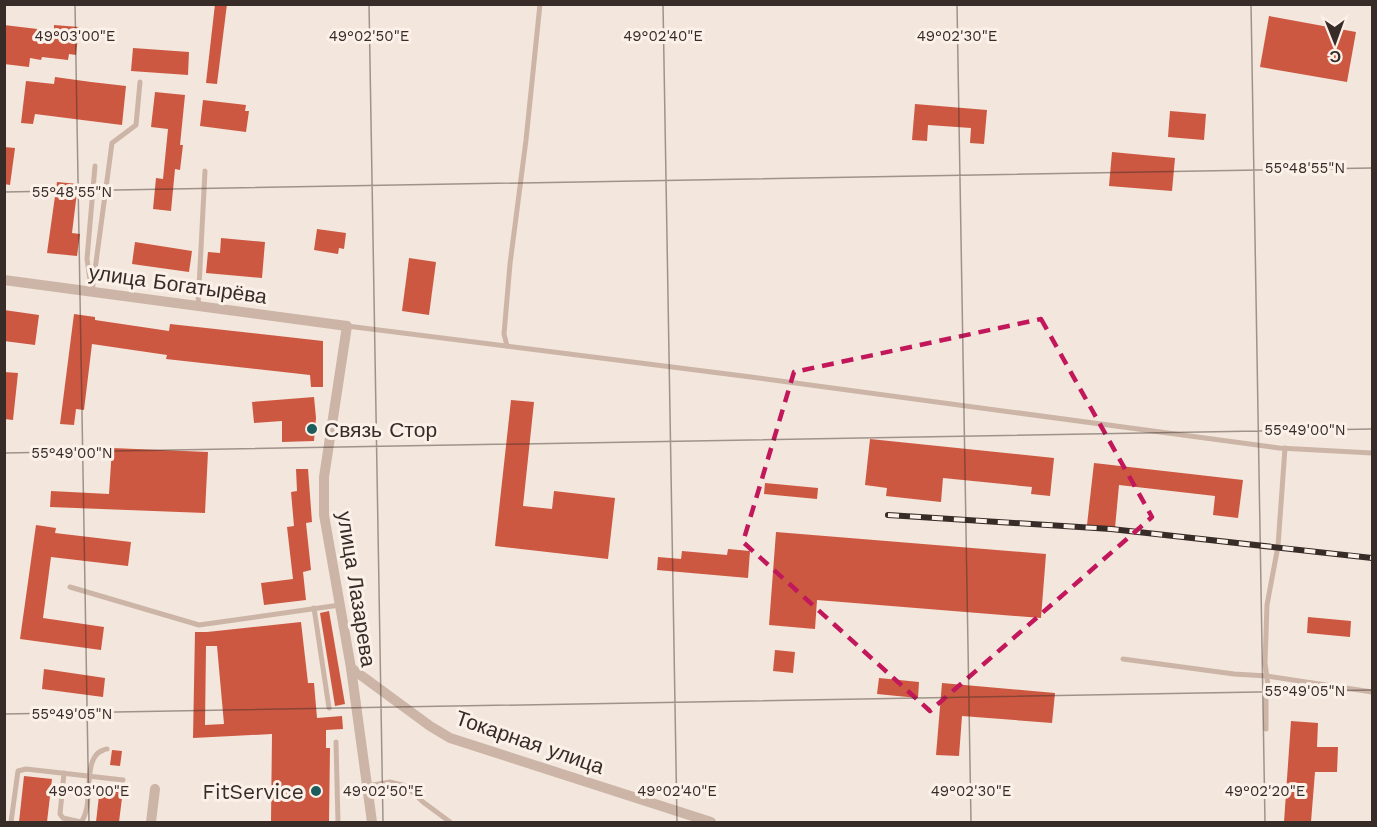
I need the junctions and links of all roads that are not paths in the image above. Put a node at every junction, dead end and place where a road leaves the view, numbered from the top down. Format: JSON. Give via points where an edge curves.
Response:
{"nodes":[{"id":1,"x":540,"y":4,"type":"edge"},
{"id":2,"x":140,"y":82,"type":"dead end"},
{"id":3,"x":95,"y":166,"type":"dead end"},
{"id":4,"x":206,"y":171,"type":"dead end"},
{"id":5,"x":4,"y":280,"type":"edge"},
{"id":6,"x":92,"y":292,"type":"junction"},
{"id":7,"x":198,"y":306,"type":"junction"},
{"id":8,"x":347,"y":327,"type":"junction"},
{"id":9,"x":507,"y":346,"type":"junction"},
{"id":10,"x":1285,"y":448,"type":"junction"},
{"id":11,"x":1372,"y":453,"type":"edge"},
{"id":12,"x":70,"y":587,"type":"dead end"},
{"id":13,"x":340,"y":604,"type":"junction"},
{"id":14,"x":314,"y":608,"type":"junction"},
{"id":15,"x":1122,"y":659,"type":"dead end"},
{"id":16,"x":351,"y":668,"type":"junction"},
{"id":17,"x":1267,"y":676,"type":"junction"},
{"id":18,"x":1372,"y":692,"type":"edge"},
{"id":19,"x":329,"y":708,"type":"dead end"},
{"id":20,"x":1266,"y":729,"type":"dead end"},
{"id":21,"x":336,"y":742,"type":"dead end"},
{"id":22,"x":107,"y":748,"type":"dead end"},
{"id":23,"x":64,"y":773,"type":"junction"},
{"id":24,"x":90,"y":776,"type":"junction"},
{"id":25,"x":123,"y":780,"type":"dead end"},
{"id":26,"x":367,"y":786,"type":"junction"},
{"id":27,"x":154,"y":789,"type":"dead end"},
{"id":28,"x":11,"y":822,"type":"edge"},
{"id":29,"x":151,"y":822,"type":"edge"},
{"id":30,"x":338,"y":822,"type":"edge"},
{"id":31,"x":372,"y":822,"type":"edge"},
{"id":32,"x":450,"y":822,"type":"edge"},
{"id":33,"x":711,"y":822,"type":"edge"}],
"edges":[{"from":1,"to":9,"type":"lane","via":[[510,264],[504,334]]},
{"from":2,"to":6,"type":"lane","via":[[136,125],[112,142]]},
{"from":3,"to":6,"type":"lane","via":[[87,259]]},
{"from":4,"to":7,"type":"lane"},
{"from":5,"to":6,"type":"street","name":"улица Богатырёва"},
{"from":6,"to":7,"type":"street","name":"улица Богатырёва"},
{"from":7,"to":8,"type":"street","name":"улица Богатырёва"},
{"from":8,"to":9,"type":"lane"},
{"from":8,"to":13,"type":"street","name":"улица Лазарева","via":[[324,477],[324,515]]},
{"from":9,"to":10,"type":"lane"},
{"from":10,"to":11,"type":"lane"},
{"from":10,"to":17,"type":"lane","via":[[1278,546],[1267,605]]},
{"from":12,"to":14,"type":"lane","via":[[199,625]]},
{"from":13,"to":14,"type":"lane"},
{"from":13,"to":16,"type":"street","name":"улица Лазарева"},
{"from":14,"to":19,"type":"lane"},
{"from":15,"to":17,"type":"lane"},
{"from":16,"to":26,"type":"street","name":"улица Лазарева"},
{"from":16,"to":33,"type":"street","name":"Токарная улица","via":[[450,738]]},
{"from":17,"to":18,"type":"lane"},
{"from":17,"to":20,"type":"lane"},
{"from":21,"to":30,"type":"lane"},
{"from":22,"to":24,"type":"lane","via":[[93,759]]},
{"from":23,"to":24,"type":"lane"},
{"from":23,"to":24,"type":"lane","via":[[60,814],[81,822],[86,814]]},
{"from":23,"to":28,"type":"lane","via":[[18,771]]},
{"from":24,"to":25,"type":"lane"},
{"from":26,"to":31,"type":"street","name":"улица Лазарева"},
{"from":26,"to":32,"type":"lane","via":[[390,782],[406,786]]},
{"from":27,"to":29,"type":"street"}]}
